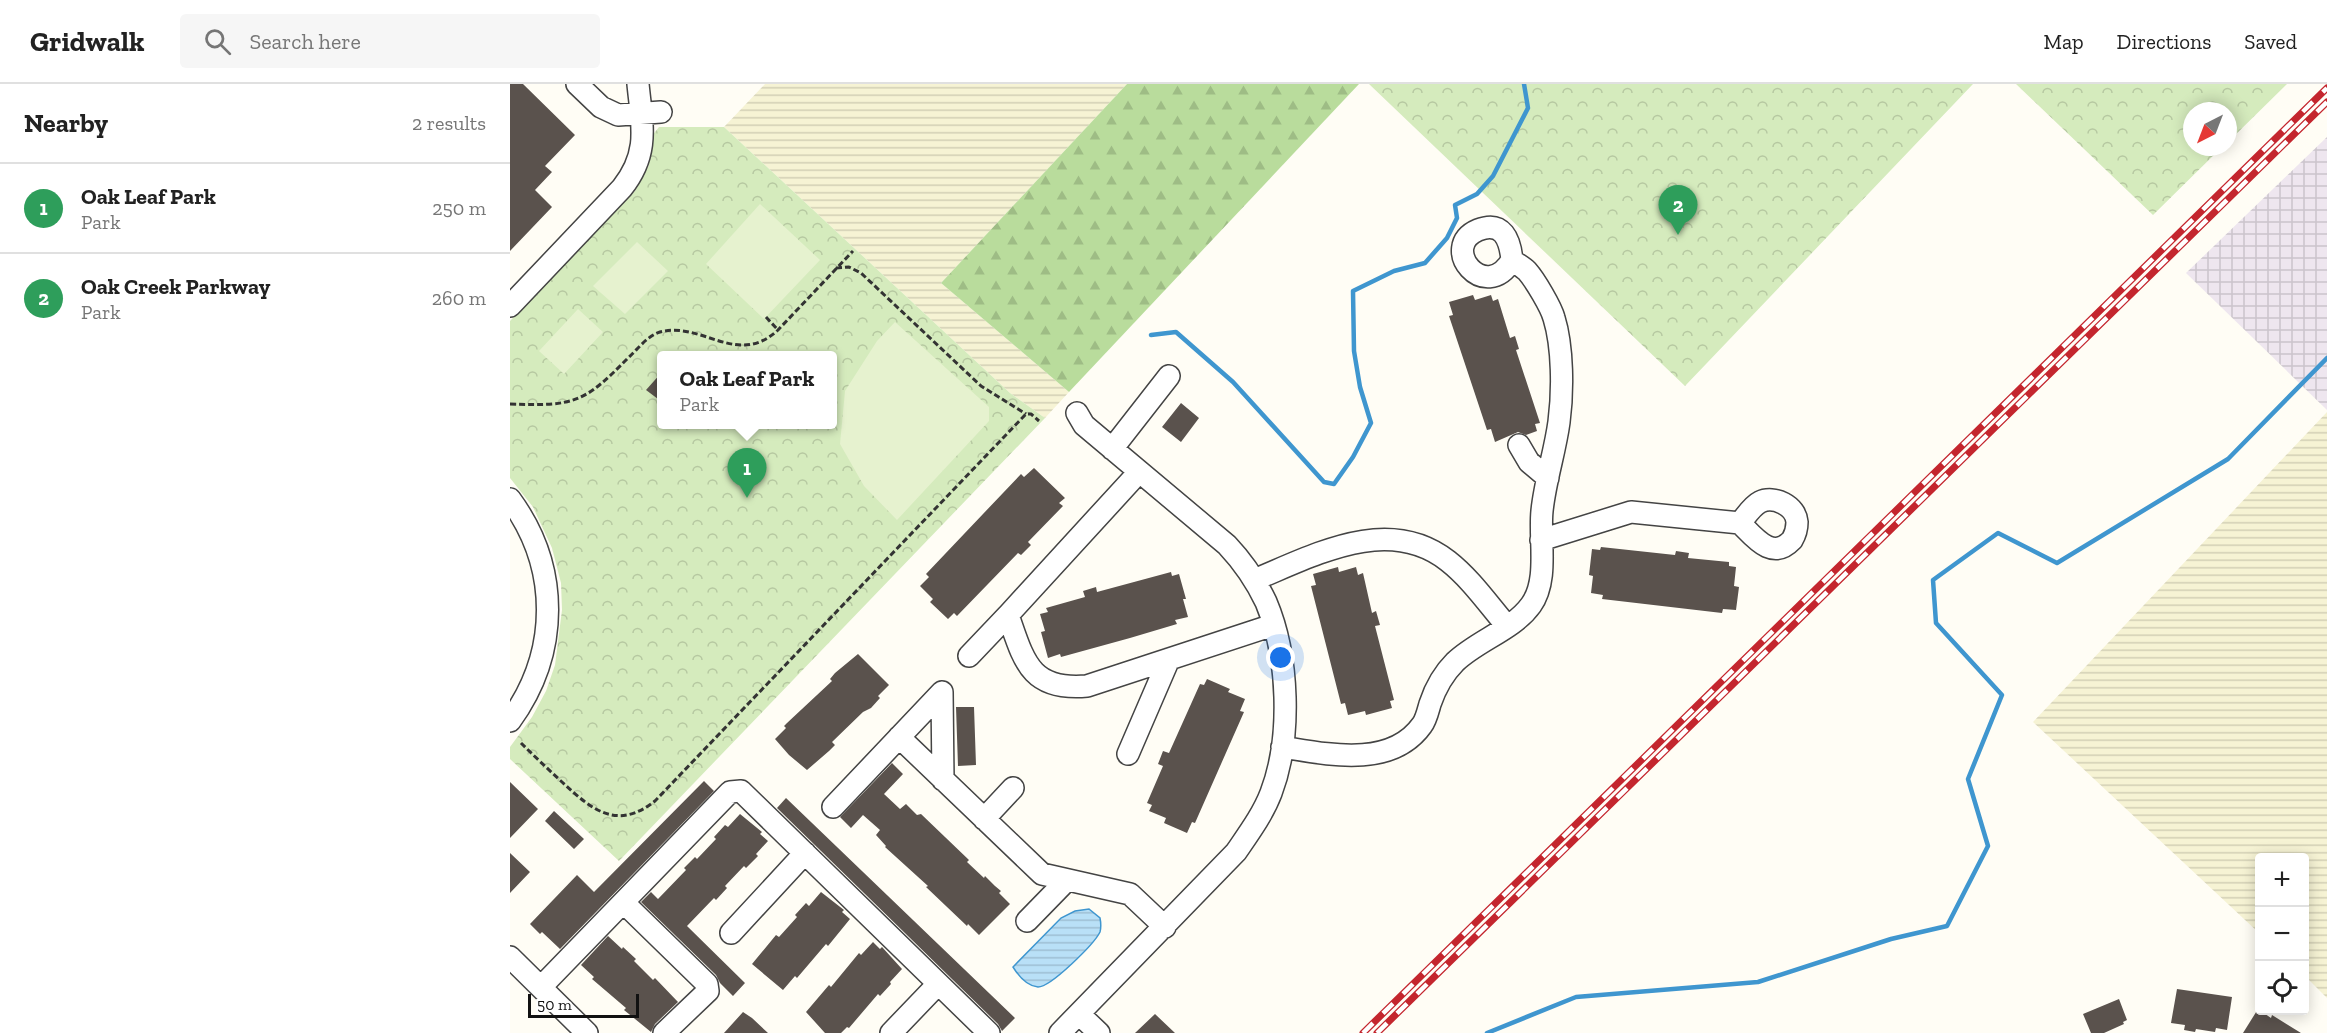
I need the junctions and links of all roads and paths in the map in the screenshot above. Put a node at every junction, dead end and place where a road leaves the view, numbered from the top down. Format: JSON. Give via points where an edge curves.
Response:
{"nodes":[{"id":1,"x":576,"y":84,"type":"edge"},
{"id":2,"x":638,"y":84,"type":"edge"},
{"id":3,"x":651,"y":113,"type":"junction"},
{"id":4,"x":853,"y":251,"type":"dead end"},
{"id":5,"x":1512,"y":260,"type":"dead end"},
{"id":6,"x":836,"y":268,"type":"junction"},
{"id":7,"x":510,"y":306,"type":"edge"},
{"id":8,"x":766,"y":317,"type":"dead end"},
{"id":9,"x":778,"y":330,"type":"junction"},
{"id":10,"x":1169,"y":376,"type":"dead end"},
{"id":11,"x":510,"y":404,"type":"edge"},
{"id":12,"x":1077,"y":413,"type":"dead end"},
{"id":13,"x":1026,"y":414,"type":"junction"},
{"id":14,"x":1039,"y":421,"type":"dead end"},
{"id":15,"x":1519,"y":445,"type":"dead end"},
{"id":16,"x":1112,"y":449,"type":"junction"},
{"id":17,"x":1138,"y":472,"type":"junction"},
{"id":18,"x":1548,"y":478,"type":"junction"},
{"id":19,"x":510,"y":499,"type":"edge"},
{"id":20,"x":1740,"y":523,"type":"dead end"},
{"id":21,"x":1541,"y":540,"type":"junction"},
{"id":22,"x":1254,"y":580,"type":"junction"},
{"id":23,"x":1008,"y":615,"type":"junction"},
{"id":24,"x":1274,"y":625,"type":"junction"},
{"id":25,"x":1507,"y":626,"type":"junction"},
{"id":26,"x":969,"y":656,"type":"dead end"},
{"id":27,"x":1169,"y":659,"type":"junction"},
{"id":28,"x":510,"y":721,"type":"edge"},
{"id":29,"x":899,"y":737,"type":"junction"},
{"id":30,"x":521,"y":743,"type":"dead end"},
{"id":31,"x":1282,"y":747,"type":"junction"},
{"id":32,"x":1128,"y":754,"type":"dead end"},
{"id":33,"x":943,"y":780,"type":"junction"},
{"id":34,"x":1013,"y":788,"type":"dead end"},
{"id":35,"x":834,"y":807,"type":"dead end"},
{"id":36,"x":984,"y":819,"type":"junction"},
{"id":37,"x":804,"y":853,"type":"junction"},
{"id":38,"x":1066,"y":881,"type":"junction"},
{"id":39,"x":624,"y":903,"type":"junction"},
{"id":40,"x":1027,"y":921,"type":"dead end"},
{"id":41,"x":1160,"y":932,"type":"junction"},
{"id":42,"x":731,"y":933,"type":"dead end"},
{"id":43,"x":510,"y":957,"type":"edge"},
{"id":44,"x":938,"y":984,"type":"junction"},
{"id":45,"x":541,"y":987,"type":"junction"},
{"id":46,"x":1079,"y":1014,"type":"junction"},
{"id":47,"x":587,"y":1033,"type":"edge"},
{"id":48,"x":664,"y":1033,"type":"edge"},
{"id":49,"x":891,"y":1033,"type":"edge"},
{"id":50,"x":989,"y":1033,"type":"edge"},
{"id":51,"x":1060,"y":1033,"type":"edge"},
{"id":52,"x":1099,"y":1033,"type":"edge"}],
"edges":[{"from":1,"to":3,"type":"street","via":[[602,107],[618,115]]},
{"from":2,"to":3,"type":"street"},
{"from":3,"to":7,"type":"street","via":[[631,178]]},
{"from":4,"to":6,"type":"path"},
{"from":5,"to":18,"type":"street","via":[[1527,271],[1554,316],[1557,329],[1559,421]]},
{"from":6,"to":9,"type":"path"},
{"from":6,"to":13,"type":"path","via":[[849,267],[861,273],[981,386]]},
{"from":8,"to":9,"type":"path"},
{"from":9,"to":11,"type":"path","via":[[766,340],[741,346],[681,330],[659,333],[647,339],[591,393],[561,404]]},
{"from":10,"to":16,"type":"street"},
{"from":12,"to":16,"type":"street","via":[[1084,425]]},
{"from":13,"to":14,"type":"path"},
{"from":13,"to":30,"type":"path","via":[[644,809],[617,816],[596,810]]},
{"from":15,"to":18,"type":"street","via":[[1529,462]]},
{"from":16,"to":17,"type":"street"},
{"from":17,"to":22,"type":"street","via":[[1227,545]]},
{"from":17,"to":23,"type":"street"},
{"from":18,"to":21,"type":"street"},
{"from":19,"to":28,"type":"street","via":[[537,544],[548,595],[547,630],[536,669]]},
{"from":20,"to":21,"type":"street","via":[[1631,512]]},
{"from":21,"to":25,"type":"street","via":[[1540,582],[1532,604]]},
{"from":22,"to":24,"type":"street"},
{"from":22,"to":25,"type":"street","via":[[1329,549],[1377,539],[1407,540],[1430,549],[1454,566]]},
{"from":23,"to":26,"type":"street"},
{"from":23,"to":27,"type":"street","via":[[1023,659],[1051,685],[1087,686]]},
{"from":24,"to":27,"type":"street"},
{"from":24,"to":31,"type":"street","via":[[1286,713]]},
{"from":25,"to":31,"type":"street","via":[[1454,663],[1435,689],[1423,725],[1405,741],[1362,755]]},
{"from":27,"to":32,"type":"street"},
{"from":29,"to":33,"type":"street"},
{"from":29,"to":33,"type":"street","via":[[942,692]]},
{"from":29,"to":35,"type":"street"},
{"from":31,"to":41,"type":"street","via":[[1271,794],[1256,824],[1236,852]]},
{"from":33,"to":36,"type":"street"},
{"from":34,"to":36,"type":"street"},
{"from":36,"to":38,"type":"street","via":[[1042,874]]},
{"from":37,"to":39,"type":"street","via":[[741,791],[730,792]]},
{"from":37,"to":42,"type":"street"},
{"from":37,"to":44,"type":"street"},
{"from":38,"to":40,"type":"street"},
{"from":38,"to":41,"type":"street","via":[[1109,888]]},
{"from":39,"to":45,"type":"street"},
{"from":39,"to":48,"type":"street","via":[[707,984],[708,992]]},
{"from":41,"to":46,"type":"street"},
{"from":43,"to":45,"type":"street"},
{"from":44,"to":49,"type":"street"},
{"from":44,"to":50,"type":"street"},
{"from":45,"to":47,"type":"street"},
{"from":46,"to":51,"type":"street"},
{"from":46,"to":52,"type":"street"}]}
